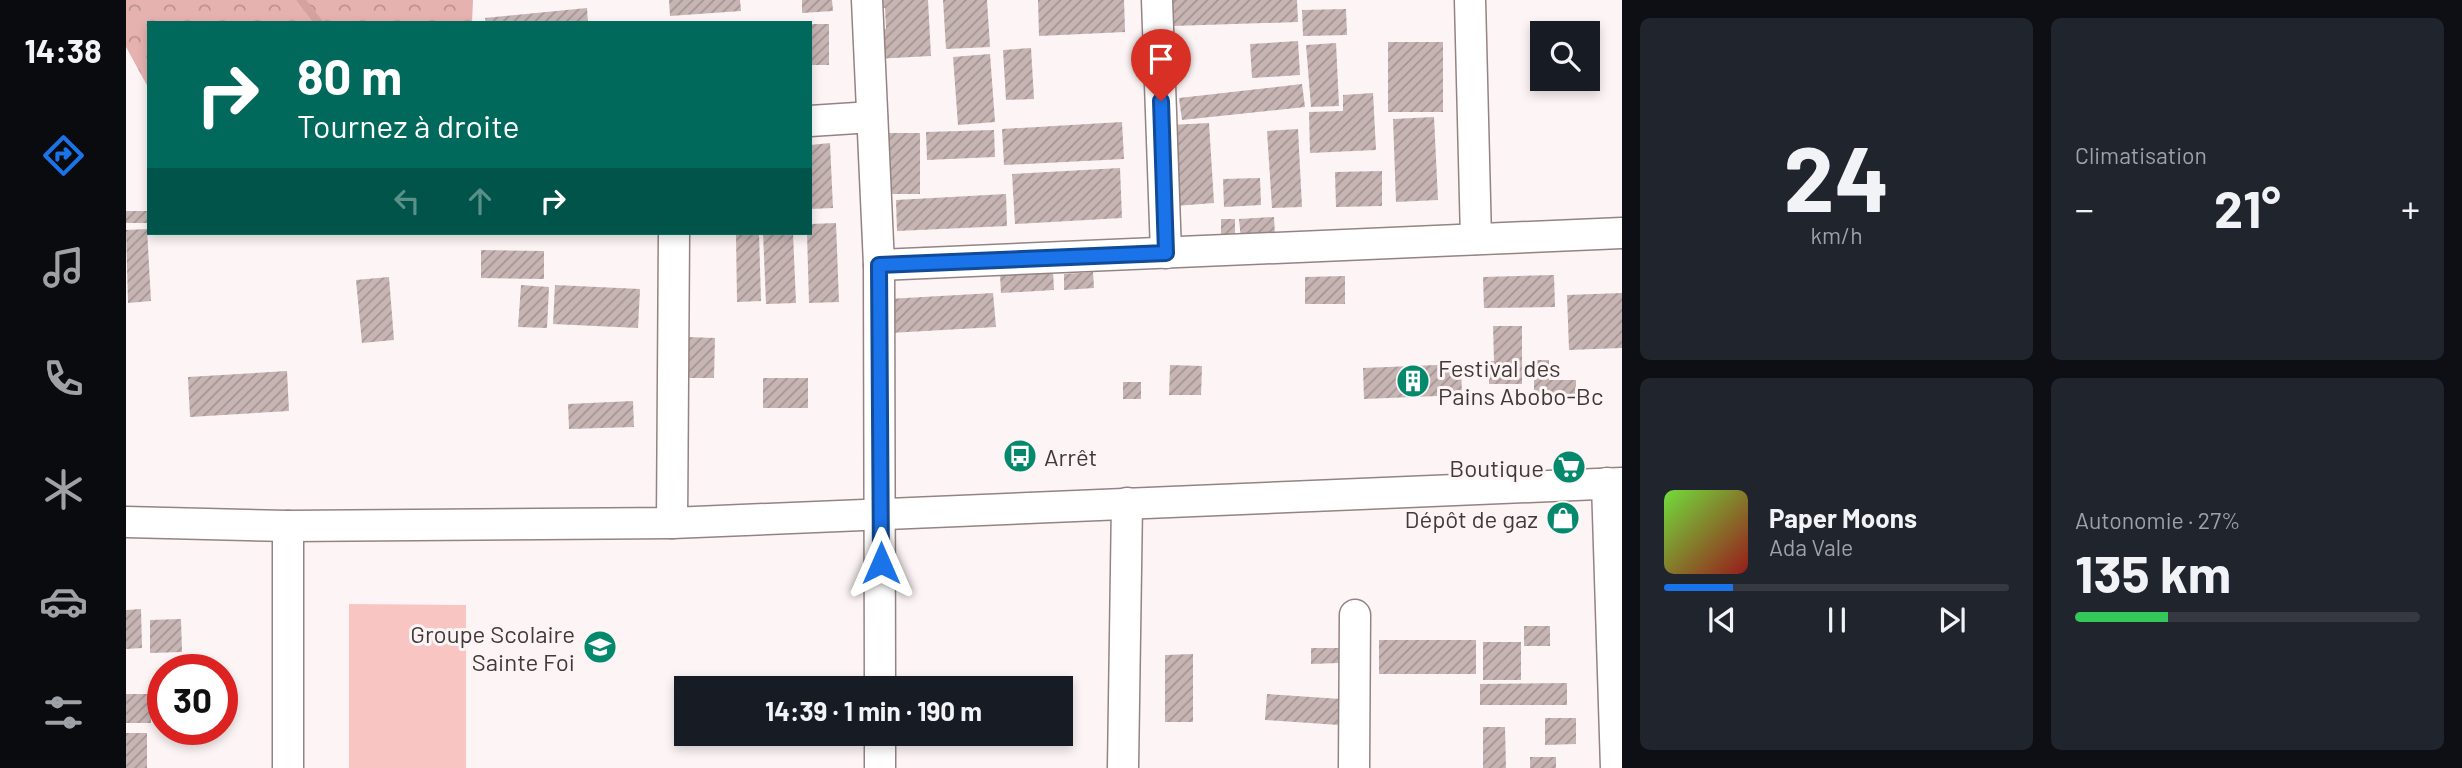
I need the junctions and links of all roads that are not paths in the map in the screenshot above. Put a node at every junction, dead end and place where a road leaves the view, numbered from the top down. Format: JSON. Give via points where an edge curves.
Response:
{"nodes":[{"id":1,"x":867,"y":0,"type":"edge"},
{"id":2,"x":1157,"y":0,"type":"edge"},
{"id":3,"x":1469,"y":0,"type":"edge"},
{"id":4,"x":872,"y":117,"type":"junction"},
{"id":5,"x":812,"y":121,"type":"edge"},
{"id":6,"x":1622,"y":233,"type":"edge"},
{"id":7,"x":674,"y":235,"type":"edge"},
{"id":8,"x":1476,"y":239,"type":"junction"},
{"id":9,"x":1166,"y":253,"type":"junction"},
{"id":10,"x":879,"y":265,"type":"junction"},
{"id":11,"x":1614,"y":483,"type":"edge"},
{"id":12,"x":1127,"y":503,"type":"junction"},
{"id":13,"x":881,"y":513,"type":"junction"},
{"id":14,"x":126,"y":522,"type":"edge"},
{"id":15,"x":672,"y":523,"type":"junction"},
{"id":16,"x":288,"y":526,"type":"junction"},
{"id":17,"x":1355,"y":615,"type":"dead end"},
{"id":18,"x":880,"y":676,"type":"edge"},
{"id":19,"x":880,"y":746,"type":"edge"},
{"id":20,"x":288,"y":768,"type":"edge"},
{"id":21,"x":880,"y":768,"type":"edge"},
{"id":22,"x":1123,"y":768,"type":"edge"},
{"id":23,"x":1354,"y":768,"type":"edge"},
{"id":24,"x":1616,"y":768,"type":"edge"}],
"edges":[{"from":1,"to":4,"type":"street"},
{"from":2,"to":9,"type":"street"},
{"from":3,"to":8,"type":"street"},
{"from":4,"to":5,"type":"street"},
{"from":4,"to":10,"type":"street"},
{"from":6,"to":8,"type":"street"},
{"from":7,"to":15,"type":"street"},
{"from":8,"to":9,"type":"street"},
{"from":9,"to":10,"type":"street"},
{"from":10,"to":13,"type":"street"},
{"from":11,"to":12,"type":"street"},
{"from":11,"to":24,"type":"street"},
{"from":12,"to":13,"type":"street"},
{"from":12,"to":22,"type":"street"},
{"from":13,"to":15,"type":"street"},
{"from":13,"to":18,"type":"street"},
{"from":14,"to":16,"type":"street"},
{"from":15,"to":16,"type":"street"},
{"from":16,"to":20,"type":"street"},
{"from":17,"to":23,"type":"street"},
{"from":19,"to":21,"type":"street"}]}
